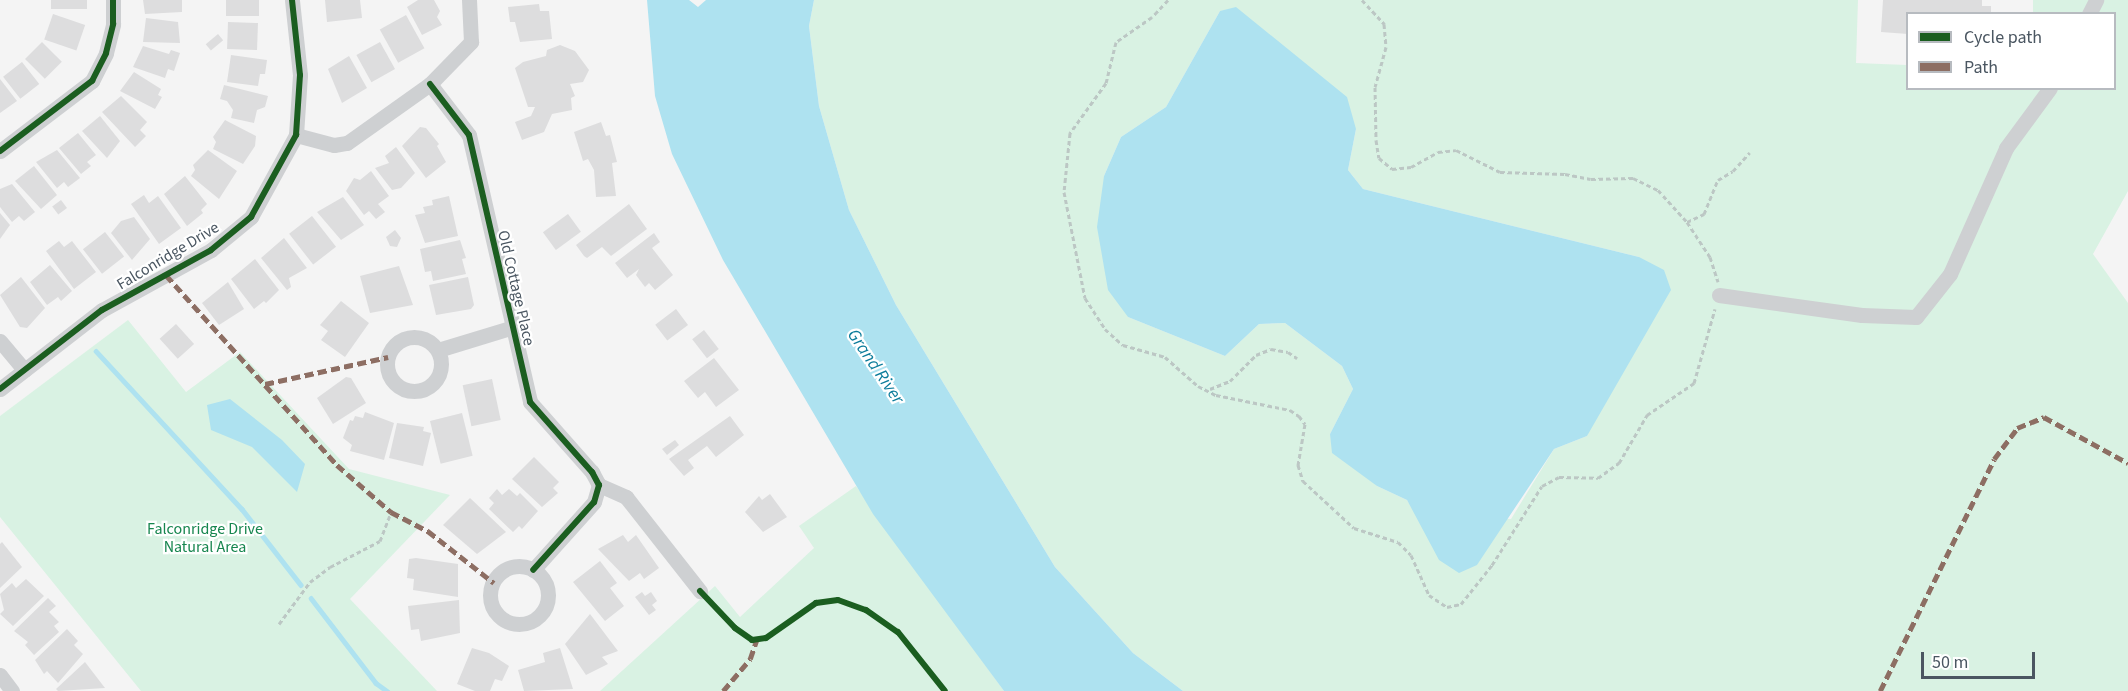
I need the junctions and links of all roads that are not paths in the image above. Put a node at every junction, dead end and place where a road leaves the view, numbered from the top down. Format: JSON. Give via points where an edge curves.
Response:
{"nodes":[{"id":1,"x":113,"y":0,"type":"edge"},
{"id":2,"x":292,"y":0,"type":"edge"},
{"id":3,"x":470,"y":0,"type":"edge"},
{"id":4,"x":430,"y":84,"type":"junction"},
{"id":5,"x":2049,"y":90,"type":"edge"},
{"id":6,"x":296,"y":135,"type":"junction"},
{"id":7,"x":0,"y":152,"type":"edge"},
{"id":8,"x":1719,"y":295,"type":"road end"},
{"id":9,"x":510,"y":328,"type":"junction"},
{"id":10,"x":0,"y":341,"type":"edge"},
{"id":11,"x":438,"y":351,"type":"dead end"},
{"id":12,"x":24,"y":370,"type":"junction"},
{"id":13,"x":0,"y":389,"type":"edge"},
{"id":14,"x":599,"y":485,"type":"junction"},
{"id":15,"x":533,"y":570,"type":"dead end"},
{"id":16,"x":700,"y":591,"type":"dead end"},
{"id":17,"x":0,"y":675,"type":"edge"},
{"id":18,"x":12,"y":691,"type":"edge"}],
"edges":[{"from":1,"to":7,"type":"street","via":[[113,24],[106,54],[92,81]]},
{"from":2,"to":6,"type":"street","name":"Falconridge Drive","via":[[300,75]]},
{"from":3,"to":4,"type":"street","via":[[471,42]]},
{"from":4,"to":6,"type":"street","via":[[346,143],[334,145]]},
{"from":4,"to":9,"type":"street","name":"Old Cottage Place","via":[[469,135]]},
{"from":5,"to":8,"type":"street","via":[[2006,148],[1950,274],[1916,317],[1862,315]]},
{"from":6,"to":12,"type":"street","name":"Falconridge Drive","via":[[251,217],[211,250],[102,310]]},
{"from":9,"to":11,"type":"street"},
{"from":9,"to":14,"type":"street","name":"Old Cottage Place","via":[[530,402]]},
{"from":10,"to":12,"type":"street"},
{"from":12,"to":13,"type":"street","name":"Falconridge Drive"},
{"from":14,"to":15,"type":"street","via":[[594,502]]},
{"from":14,"to":16,"type":"street","via":[[626,497]]},
{"from":17,"to":18,"type":"street"}]}
